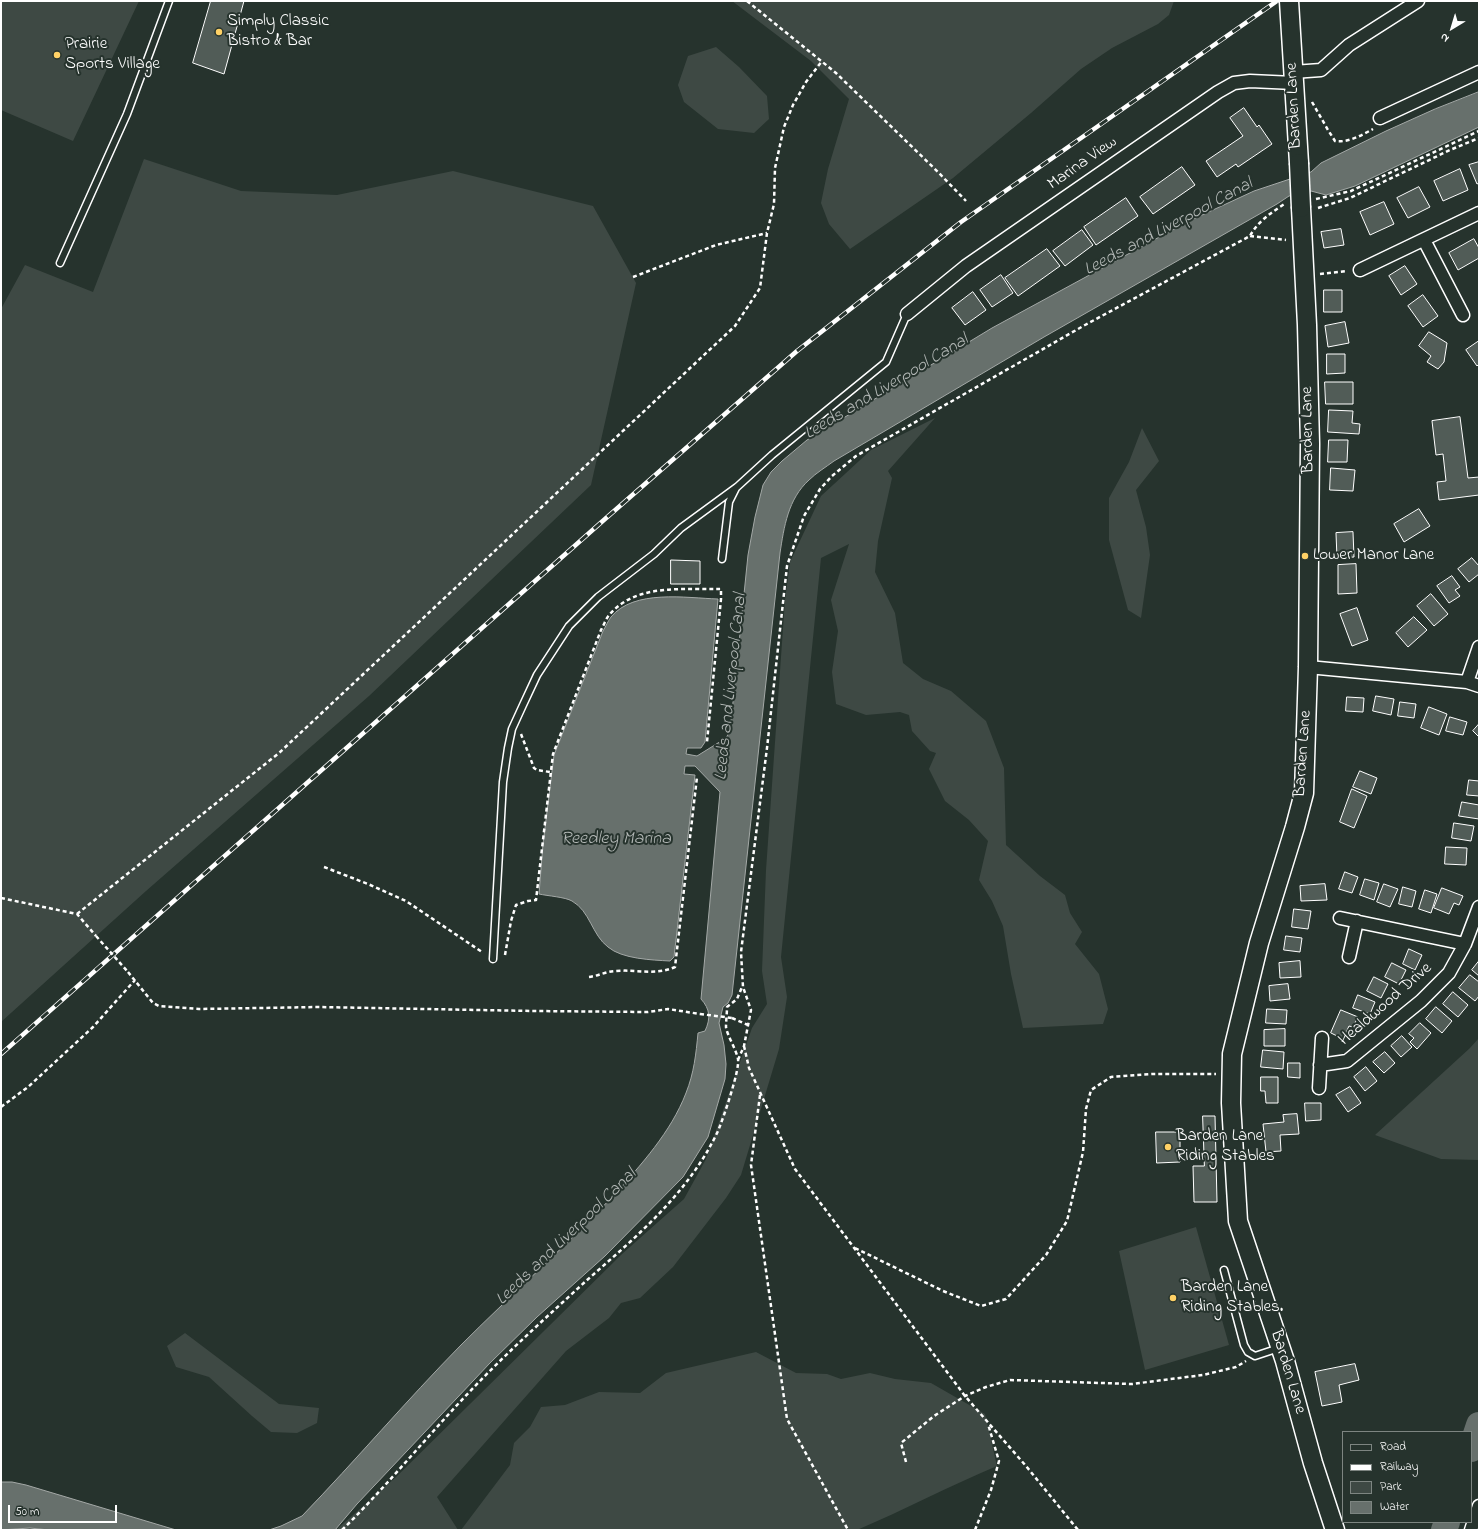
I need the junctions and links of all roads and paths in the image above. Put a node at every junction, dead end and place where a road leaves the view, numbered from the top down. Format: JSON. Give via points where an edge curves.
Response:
{"nodes":[{"id":1,"x":169,"y":1,"type":"edge"},
{"id":2,"x":747,"y":1,"type":"edge"},
{"id":3,"x":1288,"y":1,"type":"edge"},
{"id":4,"x":1418,"y":1,"type":"edge"},
{"id":5,"x":822,"y":62,"type":"junction"},
{"id":6,"x":1479,"y":72,"type":"edge"},
{"id":7,"x":1298,"y":76,"type":"junction"},
{"id":8,"x":1380,"y":118,"type":"joint"},
{"id":9,"x":1479,"y":131,"type":"edge"},
{"id":10,"x":1479,"y":138,"type":"edge"},
{"id":11,"x":966,"y":201,"type":"dead end"},
{"id":12,"x":1306,"y":204,"type":"junction"},
{"id":13,"x":1479,"y":213,"type":"edge"},
{"id":14,"x":767,"y":233,"type":"junction"},
{"id":15,"x":1250,"y":236,"type":"junction"},
{"id":16,"x":1424,"y":240,"type":"junction"},
{"id":17,"x":1303,"y":241,"type":"junction"},
{"id":18,"x":60,"y":263,"type":"dead end"},
{"id":19,"x":1360,"y":270,"type":"joint"},
{"id":20,"x":1304,"y":275,"type":"junction"},
{"id":21,"x":633,"y":277,"type":"dead end"},
{"id":22,"x":907,"y":314,"type":"joint"},
{"id":23,"x":1463,"y":315,"type":"dead end"},
{"id":24,"x":737,"y":486,"type":"junction"},
{"id":25,"x":722,"y":559,"type":"dead end"},
{"id":26,"x":1479,"y":646,"type":"edge"},
{"id":27,"x":1308,"y":667,"type":"junction"},
{"id":28,"x":1473,"y":684,"type":"edge"},
{"id":29,"x":516,"y":720,"type":"junction"},
{"id":30,"x":706,"y":742,"type":"dead end"},
{"id":31,"x":550,"y":772,"type":"junction"},
{"id":32,"x":697,"y":777,"type":"dead end"},
{"id":33,"x":324,"y":867,"type":"dead end"},
{"id":34,"x":1,"y":898,"type":"edge"},
{"id":35,"x":1479,"y":907,"type":"edge"},
{"id":36,"x":77,"y":914,"type":"junction"},
{"id":37,"x":1340,"y":918,"type":"dead end"},
{"id":38,"x":1357,"y":921,"type":"junction"},
{"id":39,"x":1466,"y":944,"type":"junction"},
{"id":40,"x":482,"y":952,"type":"dead end"},
{"id":41,"x":505,"y":955,"type":"dead end"},
{"id":42,"x":1349,"y":957,"type":"dead end"},
{"id":43,"x":493,"y":959,"type":"dead end"},
{"id":44,"x":589,"y":977,"type":"dead end"},
{"id":45,"x":135,"y":980,"type":"junction"},
{"id":46,"x":743,"y":987,"type":"junction"},
{"id":47,"x":748,"y":1025,"type":"junction"},
{"id":48,"x":1322,"y":1038,"type":"dead end"},
{"id":49,"x":744,"y":1046,"type":"junction"},
{"id":50,"x":738,"y":1060,"type":"junction"},
{"id":51,"x":1320,"y":1065,"type":"junction"},
{"id":52,"x":1232,"y":1074,"type":"junction"},
{"id":53,"x":1319,"y":1088,"type":"dead end"},
{"id":54,"x":760,"y":1095,"type":"junction"},
{"id":55,"x":1,"y":1107,"type":"edge"},
{"id":56,"x":855,"y":1247,"type":"junction"},
{"id":57,"x":1224,"y":1270,"type":"dead end"},
{"id":58,"x":1281,"y":1348,"type":"junction"},
{"id":59,"x":1255,"y":1356,"type":"junction"},
{"id":60,"x":965,"y":1396,"type":"junction"},
{"id":61,"x":987,"y":1422,"type":"junction"},
{"id":62,"x":906,"y":1462,"type":"dead end"},
{"id":63,"x":1479,"y":1506,"type":"edge"},
{"id":64,"x":342,"y":1530,"type":"edge"},
{"id":65,"x":848,"y":1530,"type":"edge"},
{"id":66,"x":974,"y":1530,"type":"edge"},
{"id":67,"x":1078,"y":1530,"type":"edge"},
{"id":68,"x":1335,"y":1530,"type":"edge"},
{"id":69,"x":1471,"y":1530,"type":"edge"}],
"edges":[{"from":1,"to":18,"type":"lane","via":[[127,114]]},
{"from":2,"to":5,"type":"path"},
{"from":3,"to":7,"type":"street","name":"Barden Lane"},
{"from":4,"to":7,"type":"street","name":"Marina View","via":[[1349,45],[1321,70]]},
{"from":5,"to":11,"type":"path"},
{"from":5,"to":14,"type":"path","via":[[806,82],[784,127],[775,168],[774,204]]},
{"from":6,"to":8,"type":"street"},
{"from":7,"to":8,"type":"path","via":[[1335,141],[1341,142],[1357,137],[1378,127]]},
{"from":7,"to":12,"type":"street","name":"Barden Lane","bridge":true,"via":[[1298,163]]},
{"from":7,"to":22,"type":"street","name":"Marina View","via":[[1234,83],[1218,92],[966,266]]},
{"from":9,"to":12,"type":"path","via":[[1352,191]]},
{"from":10,"to":12,"type":"path","via":[[1350,198]]},
{"from":12,"to":15,"type":"path","via":[[1269,215],[1255,227]]},
{"from":12,"to":17,"type":"street","name":"Barden Lane"},
{"from":13,"to":16,"type":"street"},
{"from":14,"to":21,"type":"path","via":[[716,245]]},
{"from":14,"to":36,"type":"path","via":[[760,288],[734,326],[279,753]]},
{"from":15,"to":17,"type":"path"},
{"from":15,"to":46,"type":"path","via":[[1085,325],[856,456],[820,489],[804,516],[787,566],[741,952]]},
{"from":16,"to":19,"type":"street"},
{"from":16,"to":23,"type":"street"},
{"from":17,"to":20,"type":"street","name":"Barden Lane"},
{"from":19,"to":20,"type":"path"},
{"from":20,"to":27,"type":"street","name":"Barden Lane","via":[[1310,444]]},
{"from":22,"to":24,"type":"lane","via":[[886,362]]},
{"from":24,"to":25,"type":"lane","via":[[729,502]]},
{"from":24,"to":29,"type":"lane","via":[[681,528],[654,554],[598,597],[569,626],[537,675]]},
{"from":26,"to":28,"type":"street"},
{"from":27,"to":28,"type":"street"},
{"from":27,"to":52,"type":"street","name":"Barden Lane","via":[[1304,792],[1259,943],[1232,1054]]},
{"from":29,"to":31,"type":"path","via":[[534,768]]},
{"from":29,"to":43,"type":"lane","via":[[508,748],[503,782]]},
{"from":30,"to":31,"type":"path","via":[[721,589],[646,592],[617,607],[609,615],[552,754]]},
{"from":31,"to":41,"type":"path","via":[[536,900],[516,905]]},
{"from":32,"to":44,"type":"path","via":[[675,967],[662,972],[617,971]]},
{"from":33,"to":40,"type":"path","via":[[406,901]]},
{"from":34,"to":36,"type":"path"},
{"from":35,"to":39,"type":"street","name":"Healdwood Drive"},
{"from":36,"to":45,"type":"path","bridge":true},
{"from":37,"to":38,"type":"street"},
{"from":38,"to":39,"type":"street"},
{"from":38,"to":42,"type":"street"},
{"from":39,"to":51,"type":"street","name":"Healdwood Drive","via":[[1449,973],[1422,1002],[1347,1061]]},
{"from":45,"to":47,"type":"path","bridge":true,"via":[[153,1003],[159,1006],[199,1009],[319,1007],[648,1012],[668,1009],[732,1018]]},
{"from":45,"to":55,"type":"path","via":[[93,1027],[28,1087]]},
{"from":46,"to":47,"type":"path","via":[[752,1010]]},
{"from":46,"to":50,"type":"path","via":[[737,999],[727,1007],[726,1029],[733,1041]]},
{"from":47,"to":49,"type":"path"},
{"from":48,"to":51,"type":"street","name":"Healdwood Drive"},
{"from":49,"to":50,"type":"path"},
{"from":49,"to":54,"type":"path","via":[[749,1068]]},
{"from":50,"to":64,"type":"path","via":[[728,1103],[718,1131],[686,1185],[664,1209],[479,1382]]},
{"from":51,"to":53,"type":"street","name":"Healdwood Drive"},
{"from":52,"to":56,"type":"path","via":[[1111,1077],[1091,1090],[1086,1109],[1083,1152],[1067,1221],[1046,1255],[1006,1299],[981,1306],[943,1291]]},
{"from":52,"to":58,"type":"street","name":"Barden Lane","via":[[1231,1103],[1238,1221]]},
{"from":54,"to":56,"type":"path","via":[[795,1169]]},
{"from":54,"to":65,"type":"path","via":[[751,1165],[787,1419]]},
{"from":56,"to":60,"type":"path"},
{"from":57,"to":59,"type":"lane","via":[[1244,1345],[1248,1352]]},
{"from":58,"to":59,"type":"lane"},
{"from":58,"to":68,"type":"street","name":"Barden Lane","via":[[1313,1463]]},
{"from":59,"to":60,"type":"path","via":[[1236,1367],[1168,1380],[1132,1384],[1010,1380]]},
{"from":60,"to":61,"type":"path"},
{"from":60,"to":62,"type":"path","via":[[934,1416],[901,1444]]},
{"from":61,"to":66,"type":"path","via":[[999,1461],[991,1490]]},
{"from":61,"to":67,"type":"path"},
{"from":63,"to":69,"type":"street"}]}
